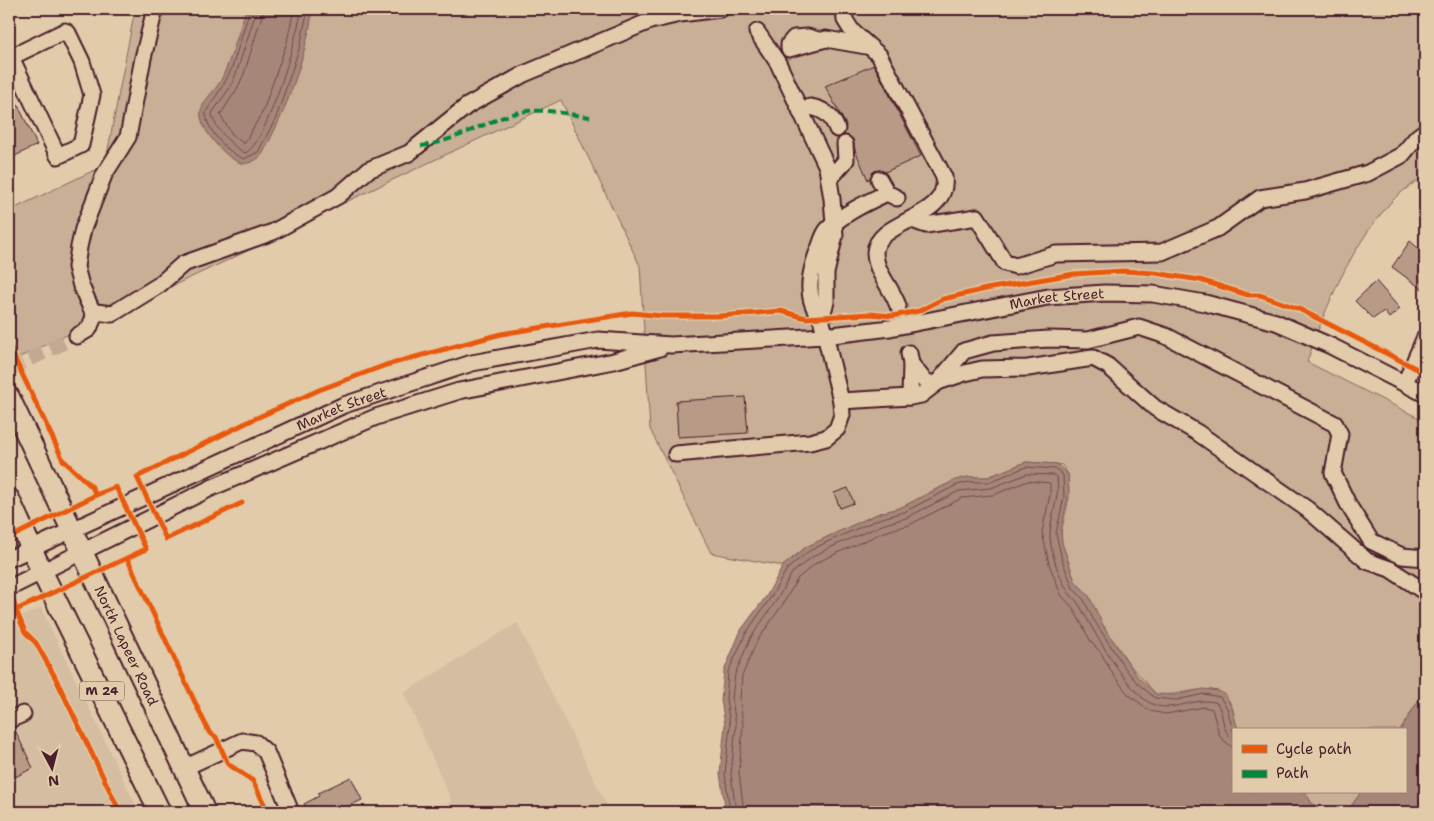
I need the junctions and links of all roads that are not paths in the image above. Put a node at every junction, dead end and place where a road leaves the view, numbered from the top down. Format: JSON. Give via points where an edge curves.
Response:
{"nodes":[{"id":1,"x":155,"y":9,"type":"edge"},
{"id":2,"x":721,"y":9,"type":"edge"},
{"id":3,"x":844,"y":9,"type":"edge"},
{"id":4,"x":757,"y":32,"type":"dead end"},
{"id":5,"x":818,"y":40,"type":"dead end"},
{"id":6,"x":866,"y":46,"type":"junction"},
{"id":7,"x":10,"y":58,"type":"edge"},
{"id":8,"x":801,"y":113,"type":"junction"},
{"id":9,"x":837,"y":129,"type":"dead end"},
{"id":10,"x":1425,"y":131,"type":"edge"},
{"id":11,"x":845,"y":144,"type":"dead end"},
{"id":12,"x":879,"y":179,"type":"dead end"},
{"id":13,"x":829,"y":180,"type":"junction"},
{"id":14,"x":912,"y":220,"type":"junction"},
{"id":15,"x":832,"y":225,"type":"junction"},
{"id":16,"x":898,"y":306,"type":"tunnel mouth"},
{"id":17,"x":94,"y":315,"type":"junction"},
{"id":18,"x":77,"y":336,"type":"tunnel mouth"},
{"id":19,"x":824,"y":336,"type":"junction"},
{"id":20,"x":1425,"y":337,"type":"edge"},
{"id":21,"x":671,"y":345,"type":"junction"},
{"id":22,"x":938,"y":382,"type":"junction"},
{"id":23,"x":1405,"y":383,"type":"junction"},
{"id":24,"x":1425,"y":394,"type":"edge"},
{"id":25,"x":9,"y":397,"type":"edge"},
{"id":26,"x":910,"y":397,"type":"junction"},
{"id":27,"x":841,"y":401,"type":"junction"},
{"id":28,"x":676,"y":454,"type":"dead end"},
{"id":29,"x":9,"y":499,"type":"edge"},
{"id":30,"x":71,"y":529,"type":"junction"},
{"id":31,"x":32,"y":548,"type":"junction"},
{"id":32,"x":82,"y":553,"type":"junction"},
{"id":33,"x":1425,"y":558,"type":"edge"},
{"id":34,"x":9,"y":559,"type":"edge"},
{"id":35,"x":42,"y":572,"type":"junction"},
{"id":36,"x":9,"y":588,"type":"edge"},
{"id":37,"x":1425,"y":592,"type":"edge"},
{"id":38,"x":109,"y":705,"type":"junction"},
{"id":39,"x":23,"y":714,"type":"dead end"},
{"id":40,"x":9,"y":720,"type":"edge"},
{"id":41,"x":184,"y":768,"type":"junction"},
{"id":42,"x":160,"y":812,"type":"edge"},
{"id":43,"x":170,"y":812,"type":"edge"},
{"id":44,"x":205,"y":812,"type":"edge"},
{"id":45,"x":291,"y":812,"type":"edge"}],
"edges":[{"from":1,"to":17,"type":"street","via":[[142,58],[128,137],[104,175],[79,248],[76,267]]},
{"from":2,"to":17,"type":"street","via":[[650,21],[524,74],[466,106],[410,153],[368,170],[338,196],[273,232],[183,264],[159,285],[112,314],[96,312]]},
{"from":3,"to":6,"type":"street","via":[[845,20]]},
{"from":4,"to":8,"type":"street","via":[[778,64]]},
{"from":5,"to":6,"type":"street"},
{"from":6,"to":14,"type":"street","via":[[879,55],[944,177],[944,190],[939,200]]},
{"from":7,"to":7,"type":"street","via":[[68,32],[92,95],[81,145],[58,156]]},
{"from":8,"to":9,"type":"street","via":[[810,107],[821,109],[834,119]]},
{"from":8,"to":13,"type":"street"},
{"from":10,"to":14,"type":"street","via":[[1402,155],[1368,173],[1260,198],[1218,228],[1162,252],[1056,254],[1016,266],[1006,263],[977,217],[926,225]]},
{"from":11,"to":13,"type":"street","via":[[846,160]]},
{"from":12,"to":15,"type":"street","via":[[892,195]]},
{"from":13,"to":15,"type":"street"},
{"from":14,"to":16,"type":"street","via":[[881,238],[875,251],[880,271]]},
{"from":15,"to":19,"type":"street","via":[[826,231],[811,268],[812,308],[821,318]]},
{"from":17,"to":18,"type":"street","via":[[90,329]]},
{"from":19,"to":21,"type":"street","name":"Market Street"},
{"from":19,"to":23,"type":"street","name":"Market Street","via":[[890,328],[1048,297],[1153,294],[1205,302],[1276,322]]},
{"from":19,"to":27,"type":"street"},
{"from":20,"to":23,"type":"street"},
{"from":21,"to":30,"type":"street","name":"Market Street","via":[[598,340],[472,363],[344,405]]},
{"from":21,"to":32,"type":"street","name":"Market Street","via":[[614,361],[459,391],[376,418],[211,488]]},
{"from":22,"to":26,"type":"street","via":[[921,395]]},
{"from":22,"to":26,"type":"street","via":[[927,383],[910,358]]},
{"from":22,"to":33,"type":"street","via":[[964,351],[993,342],[1088,340],[1139,326],[1166,336],[1335,424],[1340,434],[1333,473],[1348,506],[1371,541],[1402,556]]},
{"from":22,"to":37,"type":"street","via":[[982,370],[1028,368],[1093,358],[1108,366],[1155,408],[1198,433],[1307,509],[1367,561],[1390,569]]},
{"from":23,"to":24,"type":"street","name":"Market Street"},
{"from":25,"to":30,"type":"main road","name":"North Lapeer Road","number":"M 24"},
{"from":26,"to":27,"type":"street"},
{"from":27,"to":28,"type":"street","via":[[842,415],[837,429],[826,438]]},
{"from":29,"to":31,"type":"main road","number":"M 24"},
{"from":30,"to":31,"type":"street","name":"Market Street"},
{"from":30,"to":32,"type":"main road","name":"North Lapeer Road","number":"M 24"},
{"from":31,"to":34,"type":"street","name":"Market Street"},
{"from":31,"to":35,"type":"main road","number":"M 24"},
{"from":32,"to":35,"type":"street","name":"Market Street"},
{"from":32,"to":41,"type":"main road","name":"North Lapeer Road","number":"M 24"},
{"from":35,"to":36,"type":"street","name":"Market Street"},
{"from":35,"to":38,"type":"main road","number":"M 24"},
{"from":38,"to":42,"type":"main road","number":"M 24"},
{"from":38,"to":43,"type":"main road","via":[[128,724]]},
{"from":39,"to":40,"type":"street"},
{"from":41,"to":44,"type":"main road","name":"North Lapeer Road","number":"M 24"},
{"from":41,"to":45,"type":"street","via":[[242,741],[253,741],[266,752]]}]}
